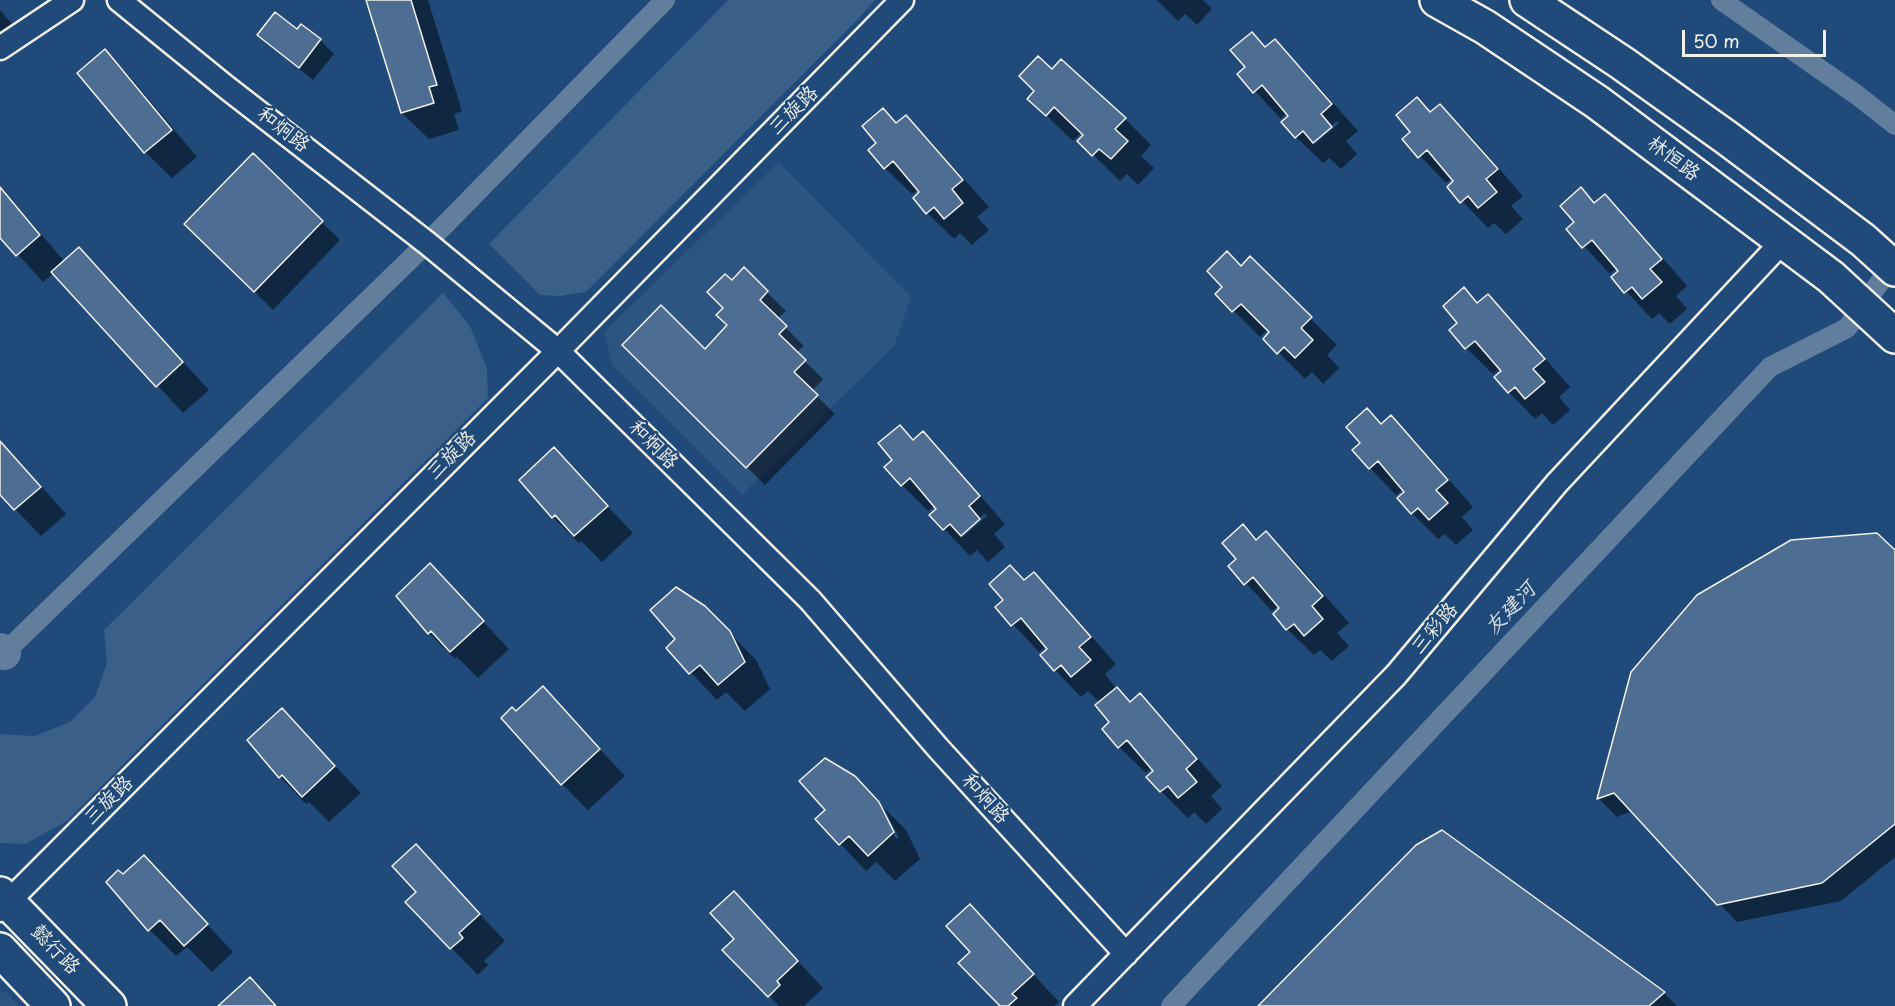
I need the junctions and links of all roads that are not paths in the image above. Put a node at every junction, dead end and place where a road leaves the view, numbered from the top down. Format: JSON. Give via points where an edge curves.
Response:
{"nodes":[{"id":1,"x":72,"y":0,"type":"edge"},
{"id":2,"x":119,"y":0,"type":"edge"},
{"id":3,"x":902,"y":0,"type":"edge"},
{"id":4,"x":1437,"y":0,"type":"edge"},
{"id":5,"x":1527,"y":0,"type":"edge"},
{"id":6,"x":0,"y":48,"type":"edge"},
{"id":7,"x":1783,"y":241,"type":"junction"},
{"id":8,"x":1895,"y":269,"type":"edge"},
{"id":9,"x":1895,"y":336,"type":"edge"},
{"id":10,"x":558,"y":351,"type":"junction"},
{"id":11,"x":3,"y":902,"type":"edge"},
{"id":12,"x":0,"y":950,"type":"edge"},
{"id":13,"x":1126,"y":954,"type":"junction"},
{"id":14,"x":54,"y":1006,"type":"edge"},
{"id":15,"x":109,"y":1006,"type":"edge"},
{"id":16,"x":1076,"y":1006,"type":"edge"}],
"edges":[{"from":1,"to":6,"type":"street"},
{"from":2,"to":10,"type":"street","name":"和炯路"},
{"from":3,"to":10,"type":"street","name":"三旋路"},
{"from":4,"to":7,"type":"main road","name":"林恒路","via":[[1485,27],[1597,102]]},
{"from":5,"to":8,"type":"main road","via":[[1727,138],[1863,240]]},
{"from":7,"to":9,"type":"main road","name":"林恒路","via":[[1831,277]]},
{"from":7,"to":13,"type":"street","name":"三彩路","via":[[1565,474],[1396,675]]},
{"from":10,"to":11,"type":"street","name":"三旋路"},
{"from":10,"to":13,"type":"street","name":"和炯路","via":[[810,600],[938,748]]},
{"from":11,"to":15,"type":"main road","name":"懿行路"},
{"from":12,"to":14,"type":"main road","name":"懿行路"},
{"from":13,"to":16,"type":"street","name":"三彩路"}]}
